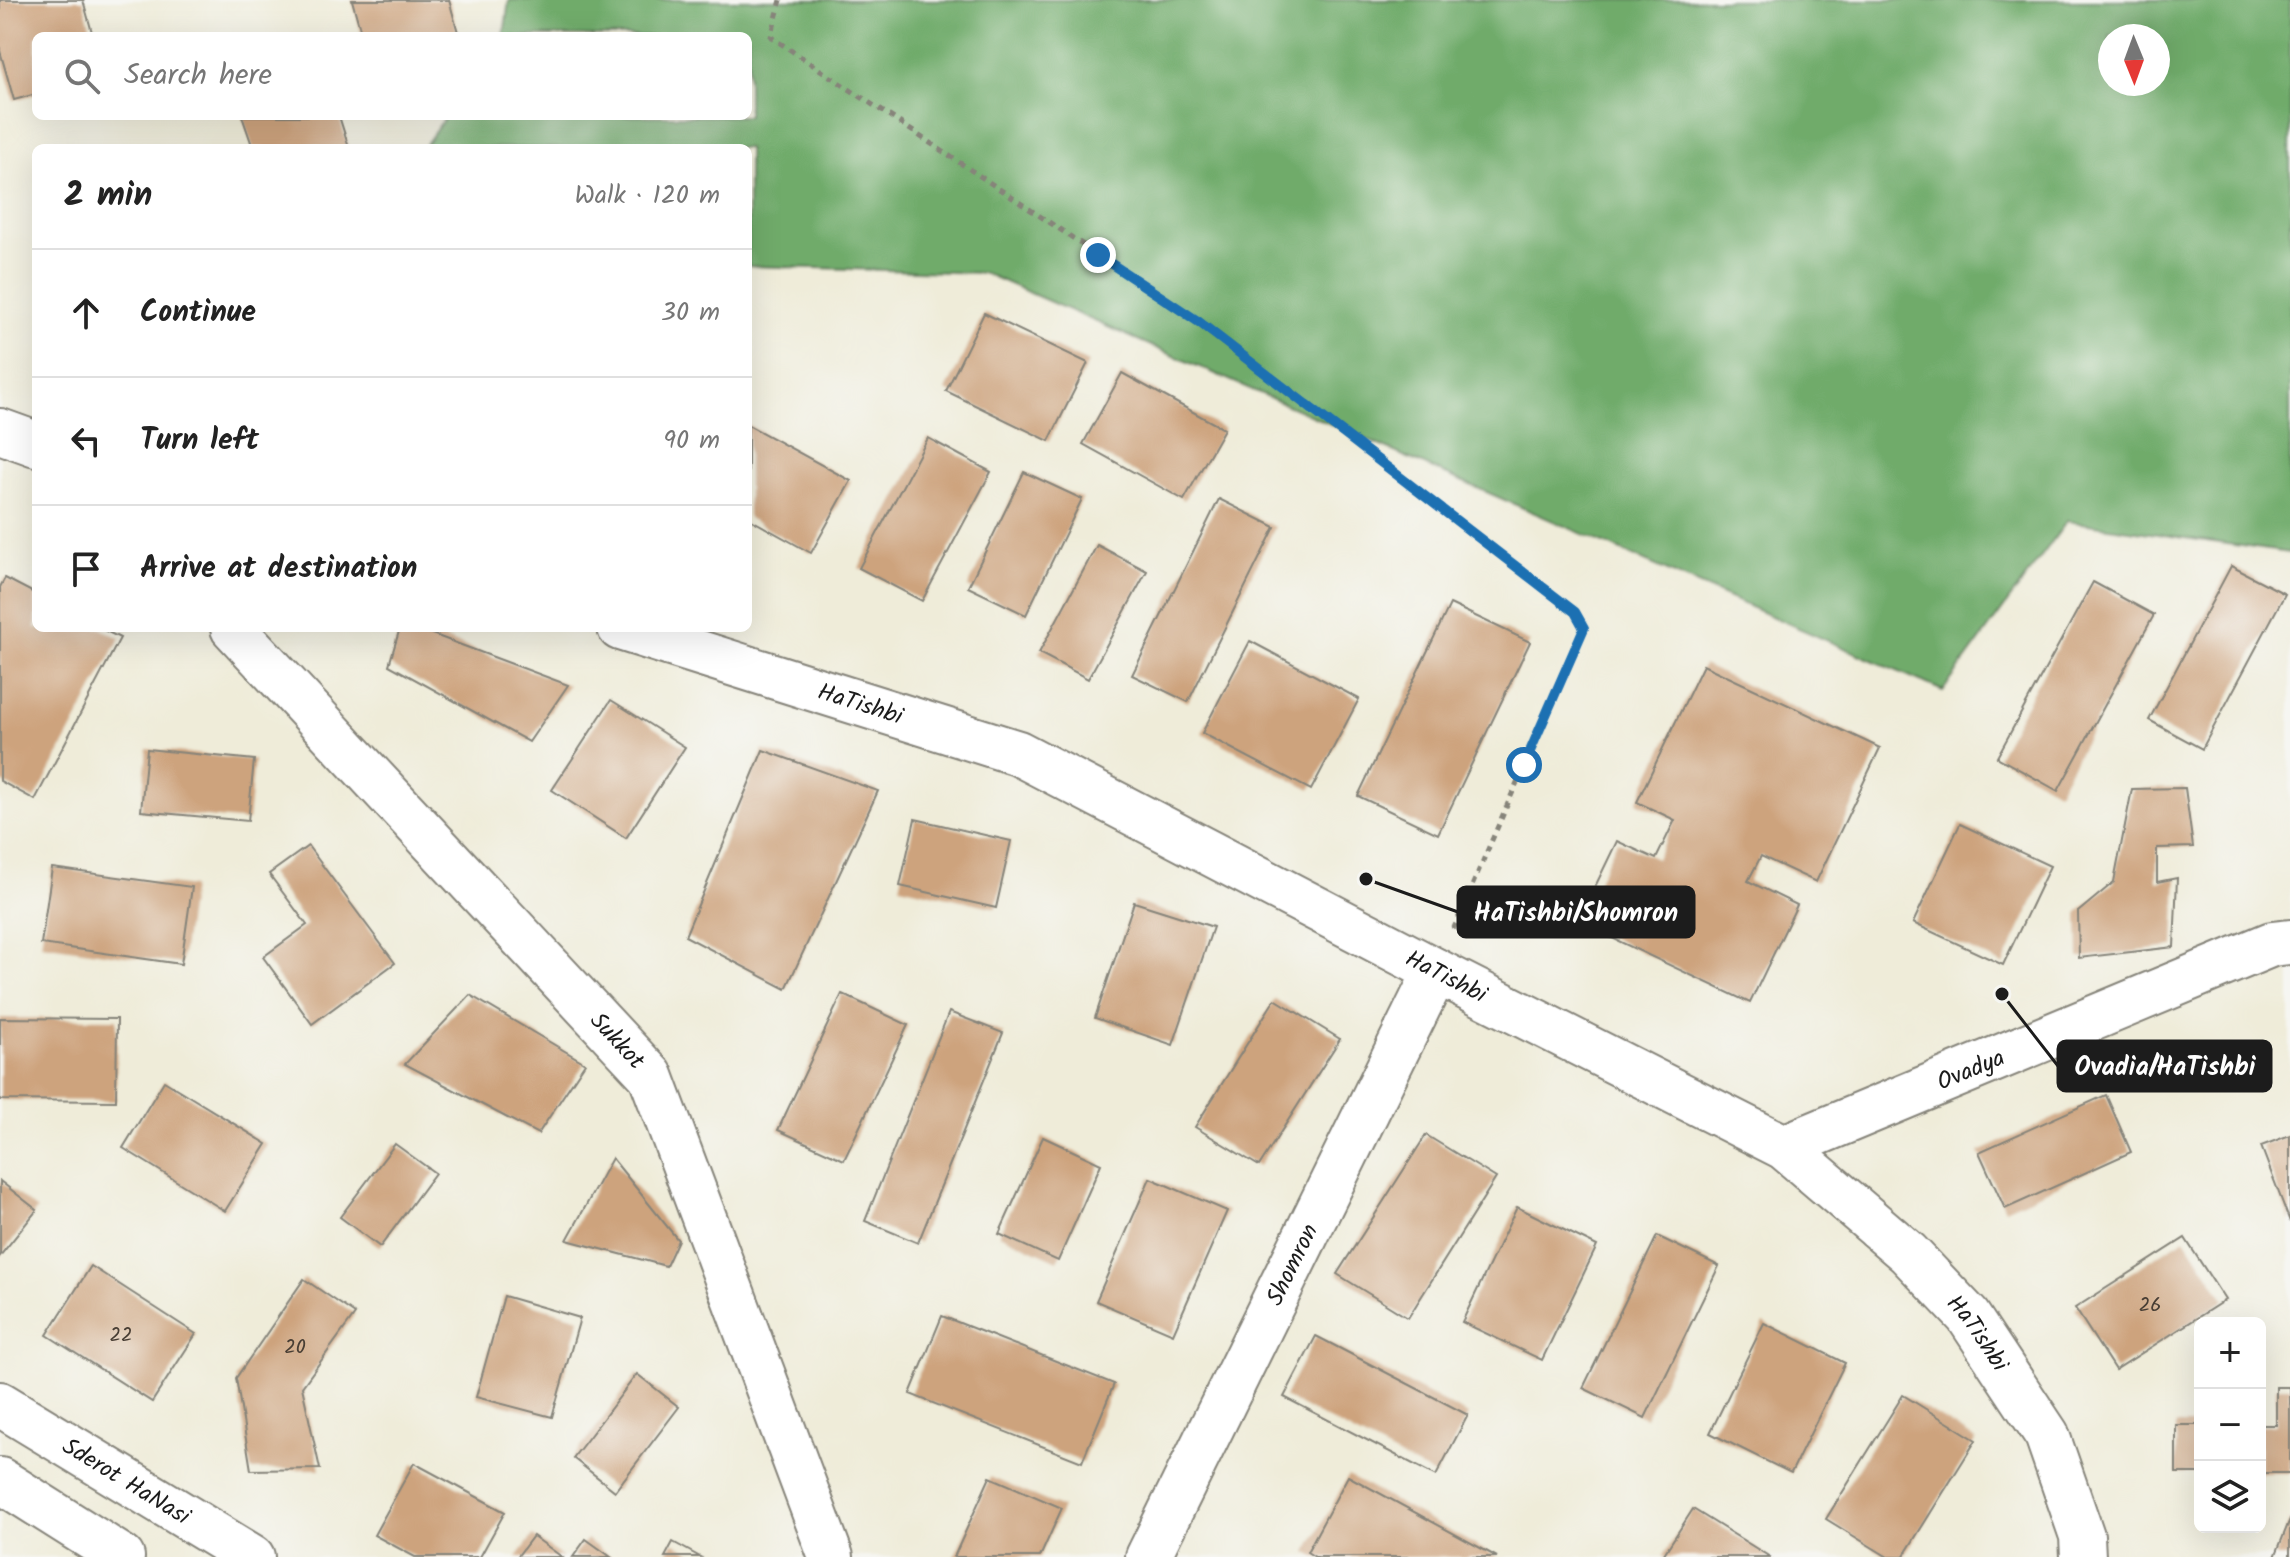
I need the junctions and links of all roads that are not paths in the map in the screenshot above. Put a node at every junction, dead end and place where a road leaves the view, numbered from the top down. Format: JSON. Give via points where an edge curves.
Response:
{"nodes":[{"id":1,"x":0,"y":431,"type":"edge"},
{"id":2,"x":32,"y":443,"type":"edge"},
{"id":3,"x":237,"y":632,"type":"edge"},
{"id":4,"x":633,"y":632,"type":"edge"},
{"id":5,"x":2290,"y":942,"type":"edge"},
{"id":6,"x":1436,"y":971,"type":"junction"},
{"id":7,"x":1784,"y":1147,"type":"junction"},
{"id":8,"x":0,"y":1404,"type":"edge"},
{"id":9,"x":0,"y":1480,"type":"edge"},
{"id":10,"x":122,"y":1557,"type":"edge"},
{"id":11,"x":252,"y":1557,"type":"edge"},
{"id":12,"x":831,"y":1557,"type":"edge"},
{"id":13,"x":1148,"y":1557,"type":"edge"},
{"id":14,"x":2083,"y":1557,"type":"edge"}],
"edges":[{"from":1,"to":2,"type":"street"},
{"from":3,"to":12,"type":"street","name":"Sukkot","via":[[651,1076]]},
{"from":4,"to":6,"type":"street","name":"HaTishbi","via":[[1018,753]]},
{"from":5,"to":7,"type":"street","name":"Ovadya","via":[[2272,944]]},
{"from":6,"to":7,"type":"street","name":"HaTishbi"},
{"from":6,"to":13,"type":"street","name":"Shomron"},
{"from":7,"to":14,"type":"street","name":"HaTishbi","via":[[1908,1253],[1968,1316],[2047,1435],[2082,1536]]},
{"from":8,"to":11,"type":"street","name":"Sderot HaNasi"},
{"from":9,"to":10,"type":"street"}]}
